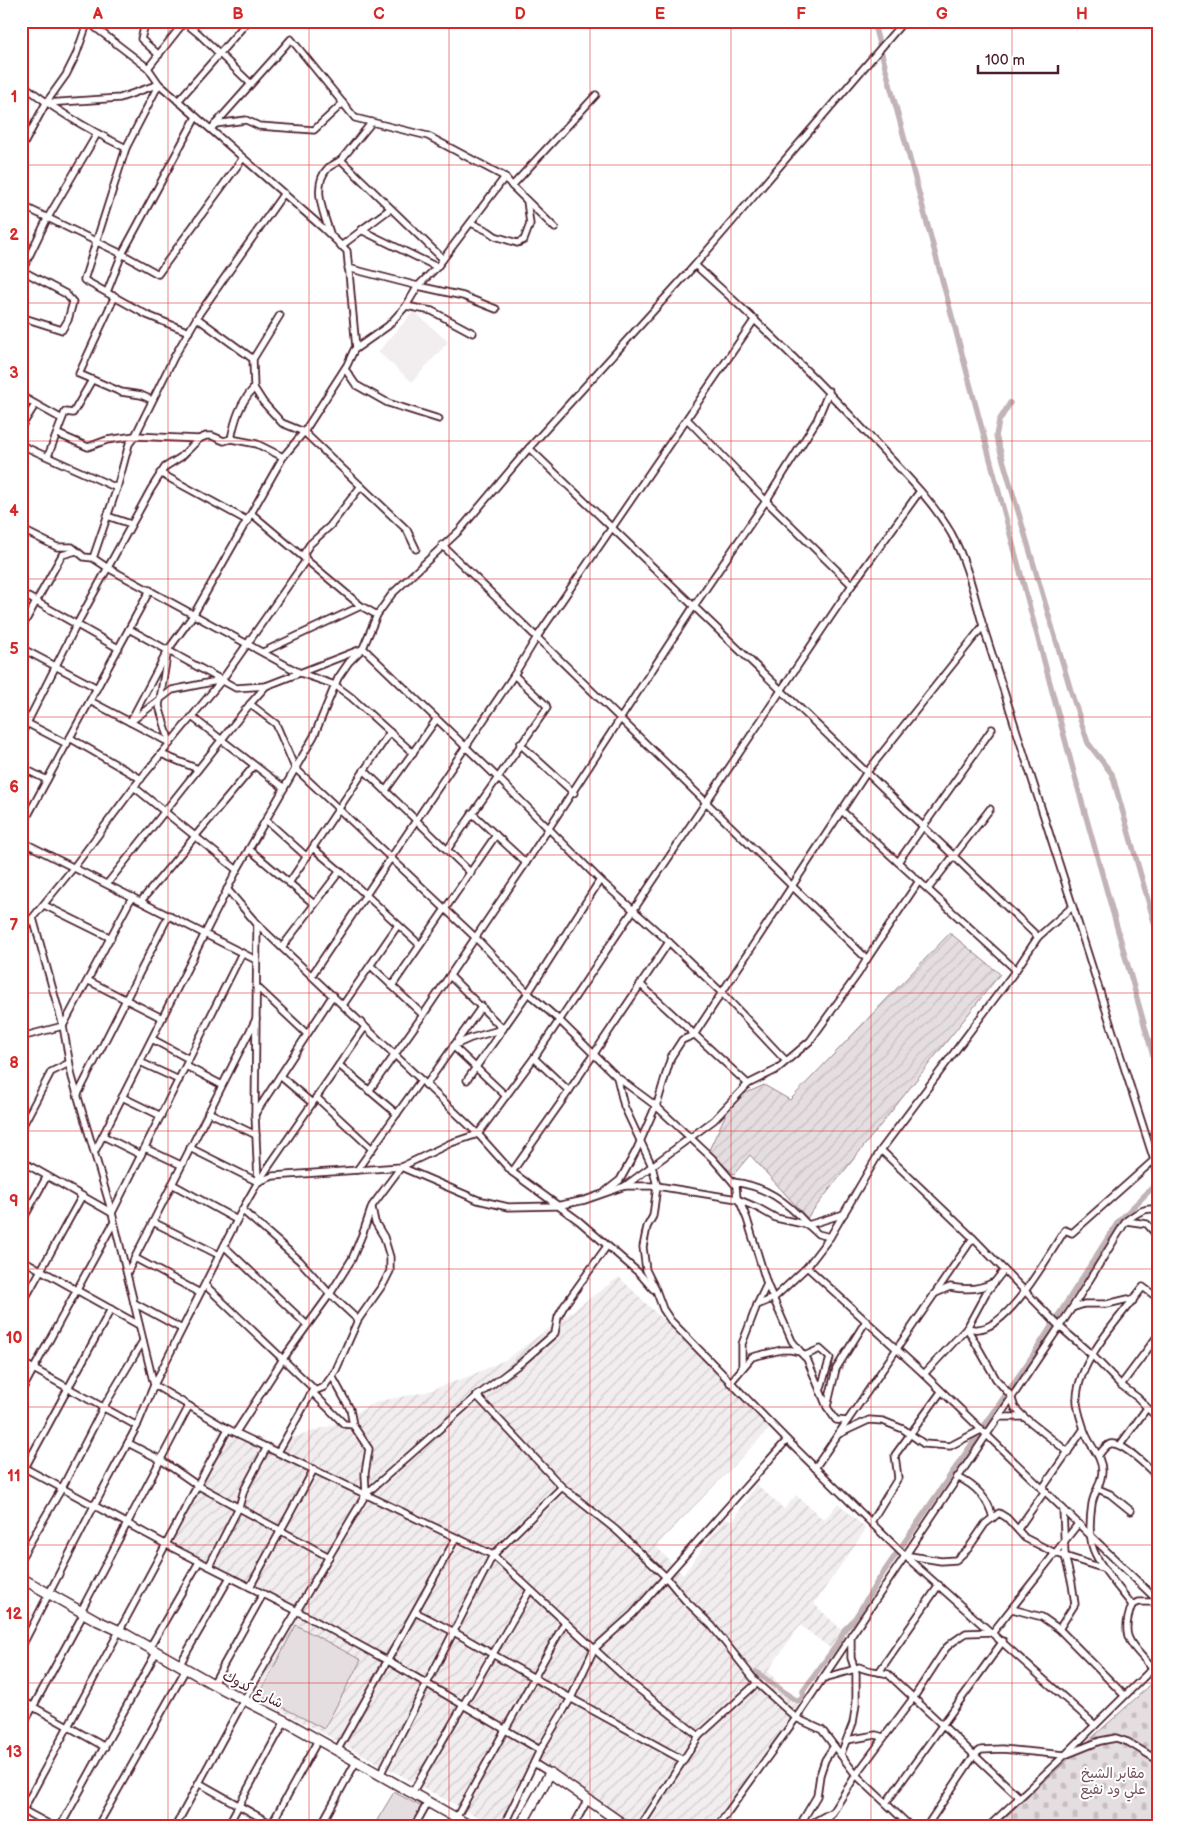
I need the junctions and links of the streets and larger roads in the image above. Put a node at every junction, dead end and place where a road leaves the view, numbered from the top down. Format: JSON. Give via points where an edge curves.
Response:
{"nodes":[{"id":1,"x":88,"y":21,"type":"edge"},
{"id":2,"x":146,"y":21,"type":"edge"},
{"id":3,"x":248,"y":21,"type":"edge"},
{"id":4,"x":904,"y":21,"type":"edge"},
{"id":5,"x":184,"y":22,"type":"edge"},
{"id":6,"x":219,"y":53,"type":"junction"},
{"id":7,"x":159,"y":55,"type":"junction"},
{"id":8,"x":148,"y":68,"type":"junction"},
{"id":9,"x":21,"y":84,"type":"edge"},
{"id":10,"x":159,"y":84,"type":"junction"},
{"id":11,"x":251,"y":84,"type":"junction"},
{"id":12,"x":596,"y":95,"type":"dead end"},
{"id":13,"x":178,"y":101,"type":"junction"},
{"id":14,"x":46,"y":103,"type":"junction"},
{"id":15,"x":343,"y":103,"type":"junction"},
{"id":16,"x":196,"y":117,"type":"junction"},
{"id":17,"x":372,"y":122,"type":"junction"},
{"id":18,"x":215,"y":124,"type":"junction"},
{"id":19,"x":210,"y":129,"type":"junction"},
{"id":20,"x":97,"y":134,"type":"junction"},
{"id":21,"x":126,"y":148,"type":"junction"},
{"id":22,"x":21,"y":150,"type":"edge"},
{"id":23,"x":243,"y":158,"type":"junction"},
{"id":24,"x":341,"y":160,"type":"junction"},
{"id":25,"x":505,"y":177,"type":"junction"},
{"id":26,"x":512,"y":186,"type":"junction"},
{"id":27,"x":284,"y":193,"type":"junction"},
{"id":28,"x":527,"y":201,"type":"junction"},
{"id":29,"x":21,"y":205,"type":"edge"},
{"id":30,"x":390,"y":209,"type":"junction"},
{"id":31,"x":47,"y":219,"type":"junction"},
{"id":32,"x":470,"y":223,"type":"junction"},
{"id":33,"x":555,"y":228,"type":"dead end"},
{"id":34,"x":331,"y":235,"type":"junction"},
{"id":35,"x":95,"y":241,"type":"junction"},
{"id":36,"x":341,"y":246,"type":"junction"},
{"id":37,"x":122,"y":254,"type":"junction"},
{"id":38,"x":443,"y":259,"type":"junction"},
{"id":39,"x":695,"y":264,"type":"junction"},
{"id":40,"x":437,"y":267,"type":"junction"},
{"id":41,"x":348,"y":268,"type":"junction"},
{"id":42,"x":22,"y":271,"type":"edge"},
{"id":43,"x":418,"y":286,"type":"junction"},
{"id":44,"x":107,"y":292,"type":"junction"},
{"id":45,"x":114,"y":296,"type":"junction"},
{"id":46,"x":406,"y":306,"type":"junction"},
{"id":47,"x":496,"y":310,"type":"dead end"},
{"id":48,"x":280,"y":315,"type":"dead end"},
{"id":49,"x":21,"y":317,"type":"edge"},
{"id":50,"x":197,"y":318,"type":"junction"},
{"id":51,"x":755,"y":319,"type":"junction"},
{"id":52,"x":189,"y":332,"type":"junction"},
{"id":53,"x":473,"y":333,"type":"dead end"},
{"id":54,"x":356,"y":348,"type":"junction"},
{"id":55,"x":254,"y":359,"type":"junction"},
{"id":56,"x":345,"y":369,"type":"junction"},
{"id":57,"x":92,"y":380,"type":"junction"},
{"id":58,"x":254,"y":388,"type":"junction"},
{"id":59,"x":828,"y":391,"type":"junction"},
{"id":60,"x":21,"y":396,"type":"edge"},
{"id":61,"x":152,"y":400,"type":"junction"},
{"id":62,"x":36,"y":404,"type":"junction"},
{"id":63,"x":62,"y":418,"type":"junction"},
{"id":64,"x":439,"y":419,"type":"dead end"},
{"id":65,"x":687,"y":419,"type":"junction"},
{"id":66,"x":21,"y":427,"type":"edge"},
{"id":67,"x":304,"y":432,"type":"junction"},
{"id":68,"x":58,"y":434,"type":"junction"},
{"id":69,"x":135,"y":436,"type":"junction"},
{"id":70,"x":231,"y":439,"type":"junction"},
{"id":71,"x":199,"y":440,"type":"junction"},
{"id":72,"x":21,"y":445,"type":"edge"},
{"id":73,"x":530,"y":448,"type":"junction"},
{"id":74,"x":48,"y":456,"type":"junction"},
{"id":75,"x":283,"y":457,"type":"junction"},
{"id":76,"x":160,"y":473,"type":"junction"},
{"id":77,"x":361,"y":486,"type":"junction"},
{"id":78,"x":117,"y":488,"type":"junction"},
{"id":79,"x":920,"y":491,"type":"junction"},
{"id":80,"x":766,"y":501,"type":"junction"},
{"id":81,"x":252,"y":514,"type":"junction"},
{"id":82,"x":107,"y":516,"type":"junction"},
{"id":83,"x":248,"y":521,"type":"junction"},
{"id":84,"x":131,"y":524,"type":"junction"},
{"id":85,"x":612,"y":528,"type":"junction"},
{"id":86,"x":22,"y":531,"type":"edge"},
{"id":87,"x":442,"y":546,"type":"junction"},
{"id":88,"x":416,"y":549,"type":"dead end"},
{"id":89,"x":76,"y":551,"type":"junction"},
{"id":90,"x":92,"y":558,"type":"junction"},
{"id":91,"x":306,"y":560,"type":"junction"},
{"id":92,"x":108,"y":568,"type":"junction"},
{"id":93,"x":852,"y":585,"type":"junction"},
{"id":94,"x":150,"y":590,"type":"junction"},
{"id":95,"x":21,"y":593,"type":"edge"},
{"id":96,"x":35,"y":601,"type":"junction"},
{"id":97,"x":361,"y":606,"type":"junction"},
{"id":98,"x":694,"y":606,"type":"junction"},
{"id":99,"x":194,"y":614,"type":"junction"},
{"id":100,"x":376,"y":615,"type":"junction"},
{"id":101,"x":77,"y":624,"type":"junction"},
{"id":102,"x":983,"y":626,"type":"junction"},
{"id":103,"x":21,"y":629,"type":"edge"},
{"id":104,"x":129,"y":629,"type":"junction"},
{"id":105,"x":537,"y":637,"type":"junction"},
{"id":106,"x":247,"y":644,"type":"junction"},
{"id":107,"x":21,"y":648,"type":"edge"},
{"id":108,"x":118,"y":648,"type":"junction"},
{"id":109,"x":363,"y":648,"type":"junction"},
{"id":110,"x":168,"y":650,"type":"junction"},
{"id":111,"x":263,"y":652,"type":"junction"},
{"id":112,"x":56,"y":667,"type":"junction"},
{"id":113,"x":300,"y":673,"type":"junction"},
{"id":114,"x":514,"y":675,"type":"junction"},
{"id":115,"x":222,"y":680,"type":"junction"},
{"id":116,"x":334,"y":685,"type":"junction"},
{"id":117,"x":266,"y":686,"type":"junction"},
{"id":118,"x":97,"y":688,"type":"junction"},
{"id":119,"x":781,"y":690,"type":"junction"},
{"id":120,"x":160,"y":698,"type":"junction"},
{"id":121,"x":90,"y":701,"type":"junction"},
{"id":122,"x":250,"y":704,"type":"junction"},
{"id":123,"x":192,"y":717,"type":"junction"},
{"id":124,"x":621,"y":719,"type":"junction"},
{"id":125,"x":436,"y":720,"type":"junction"},
{"id":126,"x":24,"y":722,"type":"edge"},
{"id":127,"x":130,"y":722,"type":"junction"},
{"id":128,"x":992,"y":729,"type":"dead end"},
{"id":129,"x":390,"y":732,"type":"junction"},
{"id":130,"x":21,"y":735,"type":"edge"},
{"id":131,"x":222,"y":740,"type":"junction"},
{"id":132,"x":69,"y":741,"type":"junction"},
{"id":133,"x":170,"y":743,"type":"junction"},
{"id":134,"x":520,"y":744,"type":"junction"},
{"id":135,"x":465,"y":746,"type":"junction"},
{"id":136,"x":413,"y":753,"type":"junction"},
{"id":137,"x":161,"y":754,"type":"junction"},
{"id":138,"x":254,"y":766,"type":"junction"},
{"id":139,"x":21,"y":767,"type":"edge"},
{"id":140,"x":295,"y":768,"type":"junction"},
{"id":141,"x":198,"y":769,"type":"junction"},
{"id":142,"x":364,"y":770,"type":"junction"},
{"id":143,"x":867,"y":772,"type":"junction"},
{"id":144,"x":497,"y":777,"type":"junction"},
{"id":145,"x":141,"y":779,"type":"junction"},
{"id":146,"x":47,"y":780,"type":"junction"},
{"id":147,"x":134,"y":787,"type":"junction"},
{"id":148,"x":284,"y":788,"type":"junction"},
{"id":149,"x":386,"y":790,"type":"junction"},
{"id":150,"x":574,"y":793,"type":"junction"},
{"id":151,"x":707,"y":802,"type":"junction"},
{"id":152,"x":339,"y":809,"type":"junction"},
{"id":153,"x":990,"y":809,"type":"dead end"},
{"id":154,"x":842,"y":811,"type":"junction"},
{"id":155,"x":165,"y":812,"type":"junction"},
{"id":156,"x":472,"y":813,"type":"junction"},
{"id":157,"x":266,"y":820,"type":"junction"},
{"id":158,"x":416,"y":820,"type":"junction"},
{"id":159,"x":924,"y":827,"type":"junction"},
{"id":160,"x":21,"y":828,"type":"edge"},
{"id":161,"x":549,"y":829,"type":"junction"},
{"id":162,"x":496,"y":835,"type":"junction"},
{"id":163,"x":196,"y":836,"type":"junction"},
{"id":164,"x":21,"y":841,"type":"edge"},
{"id":165,"x":312,"y":848,"type":"junction"},
{"id":166,"x":249,"y":849,"type":"junction"},
{"id":167,"x":446,"y":850,"type":"junction"},
{"id":168,"x":954,"y":855,"type":"junction"},
{"id":169,"x":307,"y":857,"type":"junction"},
{"id":170,"x":391,"y":858,"type":"junction"},
{"id":171,"x":898,"y":862,"type":"junction"},
{"id":172,"x":526,"y":863,"type":"junction"},
{"id":173,"x":74,"y":868,"type":"junction"},
{"id":174,"x":237,"y":870,"type":"junction"},
{"id":175,"x":340,"y":871,"type":"junction"},
{"id":176,"x":471,"y":873,"type":"junction"},
{"id":177,"x":600,"y":880,"type":"junction"},
{"id":178,"x":919,"y":881,"type":"junction"},
{"id":179,"x":289,"y":883,"type":"junction"},
{"id":180,"x":108,"y":884,"type":"junction"},
{"id":181,"x":793,"y":886,"type":"junction"},
{"id":182,"x":227,"y":889,"type":"junction"},
{"id":183,"x":928,"y":889,"type":"junction"},
{"id":184,"x":367,"y":896,"type":"junction"},
{"id":185,"x":132,"y":897,"type":"junction"},
{"id":186,"x":141,"y":901,"type":"junction"},
{"id":187,"x":314,"y":904,"type":"junction"},
{"id":188,"x":44,"y":905,"type":"junction"},
{"id":189,"x":1072,"y":907,"type":"junction"},
{"id":190,"x":445,"y":909,"type":"junction"},
{"id":191,"x":634,"y":911,"type":"junction"},
{"id":192,"x":168,"y":915,"type":"junction"},
{"id":193,"x":33,"y":918,"type":"junction"},
{"id":194,"x":257,"y":924,"type":"junction"},
{"id":195,"x":398,"y":926,"type":"junction"},
{"id":196,"x":21,"y":932,"type":"edge"},
{"id":197,"x":205,"y":933,"type":"junction"},
{"id":198,"x":1038,"y":937,"type":"junction"},
{"id":199,"x":111,"y":938,"type":"junction"},
{"id":200,"x":476,"y":938,"type":"junction"},
{"id":201,"x":669,"y":942,"type":"junction"},
{"id":202,"x":420,"y":945,"type":"junction"},
{"id":203,"x":282,"y":947,"type":"junction"},
{"id":204,"x":242,"y":953,"type":"junction"},
{"id":205,"x":867,"y":959,"type":"junction"},
{"id":206,"x":256,"y":960,"type":"junction"},
{"id":207,"x":370,"y":966,"type":"junction"},
{"id":208,"x":1016,"y":970,"type":"junction"},
{"id":209,"x":312,"y":975,"type":"junction"},
{"id":210,"x":450,"y":976,"type":"junction"},
{"id":211,"x":88,"y":981,"type":"junction"},
{"id":212,"x":640,"y":984,"type":"junction"},
{"id":213,"x":256,"y":986,"type":"junction"},
{"id":214,"x":392,"y":986,"type":"junction"},
{"id":215,"x":528,"y":993,"type":"junction"},
{"id":216,"x":722,"y":994,"type":"junction"},
{"id":217,"x":333,"y":995,"type":"junction"},
{"id":218,"x":125,"y":998,"type":"junction"},
{"id":219,"x":343,"y":1005,"type":"junction"},
{"id":220,"x":482,"y":1006,"type":"junction"},
{"id":221,"x":424,"y":1015,"type":"junction"},
{"id":222,"x":162,"y":1018,"type":"junction"},
{"id":223,"x":256,"y":1019,"type":"junction"},
{"id":224,"x":559,"y":1020,"type":"junction"},
{"id":225,"x":63,"y":1026,"type":"junction"},
{"id":226,"x":365,"y":1027,"type":"junction"},
{"id":227,"x":503,"y":1029,"type":"junction"},
{"id":228,"x":307,"y":1034,"type":"junction"},
{"id":229,"x":694,"y":1035,"type":"junction"},
{"id":230,"x":21,"y":1037,"type":"edge"},
{"id":231,"x":152,"y":1039,"type":"junction"},
{"id":232,"x":453,"y":1046,"type":"junction"},
{"id":233,"x":593,"y":1054,"type":"junction"},
{"id":234,"x":395,"y":1056,"type":"junction"},
{"id":235,"x":534,"y":1058,"type":"junction"},
{"id":236,"x":189,"y":1059,"type":"junction"},
{"id":237,"x":786,"y":1061,"type":"junction"},
{"id":238,"x":140,"y":1062,"type":"junction"},
{"id":239,"x":69,"y":1063,"type":"junction"},
{"id":240,"x":339,"y":1065,"type":"junction"},
{"id":241,"x":186,"y":1066,"type":"junction"},
{"id":242,"x":476,"y":1068,"type":"junction"},
{"id":243,"x":280,"y":1076,"type":"junction"},
{"id":244,"x":617,"y":1077,"type":"junction"},
{"id":245,"x":179,"y":1080,"type":"junction"},
{"id":246,"x":421,"y":1080,"type":"junction"},
{"id":247,"x":467,"y":1080,"type":"dead end"},
{"id":248,"x":748,"y":1084,"type":"junction"},
{"id":249,"x":222,"y":1085,"type":"junction"},
{"id":250,"x":426,"y":1085,"type":"junction"},
{"id":251,"x":369,"y":1091,"type":"junction"},
{"id":252,"x":569,"y":1091,"type":"junction"},
{"id":253,"x":78,"y":1094,"type":"junction"},
{"id":254,"x":506,"y":1096,"type":"junction"},
{"id":255,"x":122,"y":1097,"type":"junction"},
{"id":256,"x":316,"y":1097,"type":"junction"},
{"id":257,"x":312,"y":1104,"type":"junction"},
{"id":258,"x":656,"y":1106,"type":"junction"},
{"id":259,"x":208,"y":1112,"type":"junction"},
{"id":260,"x":255,"y":1114,"type":"junction"},
{"id":261,"x":397,"y":1114,"type":"junction"},
{"id":262,"x":161,"y":1116,"type":"junction"},
{"id":263,"x":21,"y":1129,"type":"edge"},
{"id":264,"x":478,"y":1134,"type":"junction"},
{"id":265,"x":256,"y":1135,"type":"junction"},
{"id":266,"x":103,"y":1136,"type":"junction"},
{"id":267,"x":691,"y":1138,"type":"junction"},
{"id":268,"x":640,"y":1143,"type":"junction"},
{"id":269,"x":145,"y":1148,"type":"junction"},
{"id":270,"x":190,"y":1148,"type":"junction"},
{"id":271,"x":372,"y":1149,"type":"junction"},
{"id":272,"x":881,"y":1150,"type":"junction"},
{"id":273,"x":95,"y":1151,"type":"junction"},
{"id":274,"x":141,"y":1155,"type":"junction"},
{"id":275,"x":1154,"y":1160,"type":"junction"},
{"id":276,"x":21,"y":1161,"type":"edge"},
{"id":277,"x":181,"y":1165,"type":"junction"},
{"id":278,"x":652,"y":1166,"type":"junction"},
{"id":279,"x":401,"y":1168,"type":"junction"},
{"id":280,"x":357,"y":1170,"type":"junction"},
{"id":281,"x":512,"y":1172,"type":"junction"},
{"id":282,"x":47,"y":1176,"type":"junction"},
{"id":283,"x":1159,"y":1176,"type":"edge"},
{"id":284,"x":258,"y":1182,"type":"junction"},
{"id":285,"x":733,"y":1182,"type":"junction"},
{"id":286,"x":172,"y":1184,"type":"junction"},
{"id":287,"x":625,"y":1186,"type":"junction"},
{"id":288,"x":657,"y":1186,"type":"junction"},
{"id":289,"x":601,"y":1194,"type":"junction"},
{"id":290,"x":82,"y":1196,"type":"junction"},
{"id":291,"x":736,"y":1199,"type":"junction"},
{"id":292,"x":372,"y":1206,"type":"junction"},
{"id":293,"x":556,"y":1206,"type":"junction"},
{"id":294,"x":242,"y":1210,"type":"junction"},
{"id":295,"x":1159,"y":1211,"type":"edge"},
{"id":296,"x":112,"y":1213,"type":"junction"},
{"id":297,"x":844,"y":1214,"type":"junction"},
{"id":298,"x":237,"y":1220,"type":"junction"},
{"id":299,"x":1126,"y":1221,"type":"junction"},
{"id":300,"x":21,"y":1222,"type":"edge"},
{"id":301,"x":114,"y":1222,"type":"junction"},
{"id":302,"x":153,"y":1222,"type":"junction"},
{"id":303,"x":808,"y":1225,"type":"junction"},
{"id":304,"x":830,"y":1237,"type":"junction"},
{"id":305,"x":972,"y":1238,"type":"junction"},
{"id":306,"x":1159,"y":1238,"type":"edge"},
{"id":307,"x":224,"y":1246,"type":"junction"},
{"id":308,"x":608,"y":1246,"type":"junction"},
{"id":309,"x":219,"y":1255,"type":"junction"},
{"id":310,"x":135,"y":1258,"type":"junction"},
{"id":311,"x":21,"y":1259,"type":"edge"},
{"id":312,"x":807,"y":1267,"type":"junction"},
{"id":313,"x":40,"y":1270,"type":"junction"},
{"id":314,"x":1004,"y":1270,"type":"junction"},
{"id":315,"x":127,"y":1273,"type":"junction"},
{"id":316,"x":996,"y":1281,"type":"junction"},
{"id":317,"x":767,"y":1284,"type":"junction"},
{"id":318,"x":204,"y":1285,"type":"junction"},
{"id":319,"x":76,"y":1289,"type":"junction"},
{"id":320,"x":1025,"y":1292,"type":"junction"},
{"id":321,"x":200,"y":1294,"type":"junction"},
{"id":322,"x":330,"y":1294,"type":"junction"},
{"id":323,"x":933,"y":1295,"type":"junction"},
{"id":324,"x":658,"y":1296,"type":"junction"},
{"id":325,"x":774,"y":1298,"type":"junction"},
{"id":326,"x":1159,"y":1299,"type":"edge"},
{"id":327,"x":1133,"y":1301,"type":"junction"},
{"id":328,"x":134,"y":1303,"type":"junction"},
{"id":329,"x":757,"y":1305,"type":"junction"},
{"id":330,"x":21,"y":1306,"type":"edge"},
{"id":331,"x":1072,"y":1308,"type":"junction"},
{"id":332,"x":111,"y":1309,"type":"junction"},
{"id":333,"x":358,"y":1320,"type":"junction"},
{"id":334,"x":866,"y":1321,"type":"junction"},
{"id":335,"x":139,"y":1325,"type":"junction"},
{"id":336,"x":307,"y":1325,"type":"junction"},
{"id":337,"x":1059,"y":1326,"type":"junction"},
{"id":338,"x":967,"y":1328,"type":"junction"},
{"id":339,"x":182,"y":1329,"type":"junction"},
{"id":340,"x":1159,"y":1334,"type":"edge"},
{"id":341,"x":143,"y":1341,"type":"junction"},
{"id":342,"x":896,"y":1350,"type":"junction"},
{"id":343,"x":1092,"y":1355,"type":"junction"},
{"id":344,"x":804,"y":1356,"type":"junction"},
{"id":345,"x":283,"y":1359,"type":"junction"},
{"id":346,"x":21,"y":1362,"type":"edge"},
{"id":347,"x":34,"y":1368,"type":"junction"},
{"id":348,"x":742,"y":1368,"type":"junction"},
{"id":349,"x":924,"y":1374,"type":"junction"},
{"id":350,"x":332,"y":1376,"type":"junction"},
{"id":351,"x":730,"y":1383,"type":"junction"},
{"id":352,"x":154,"y":1385,"type":"junction"},
{"id":353,"x":1121,"y":1385,"type":"junction"},
{"id":354,"x":68,"y":1388,"type":"junction"},
{"id":355,"x":820,"y":1391,"type":"junction"},
{"id":356,"x":21,"y":1392,"type":"edge"},
{"id":357,"x":312,"y":1392,"type":"junction"},
{"id":358,"x":941,"y":1392,"type":"junction"},
{"id":359,"x":477,"y":1396,"type":"junction"},
{"id":360,"x":1011,"y":1396,"type":"junction"},
{"id":361,"x":189,"y":1406,"type":"junction"},
{"id":362,"x":827,"y":1407,"type":"junction"},
{"id":363,"x":103,"y":1408,"type":"junction"},
{"id":364,"x":1146,"y":1408,"type":"junction"},
{"id":365,"x":998,"y":1416,"type":"junction"},
{"id":366,"x":1024,"y":1417,"type":"junction"},
{"id":367,"x":1159,"y":1420,"type":"edge"},
{"id":368,"x":847,"y":1421,"type":"junction"},
{"id":369,"x":353,"y":1425,"type":"junction"},
{"id":370,"x":137,"y":1426,"type":"junction"},
{"id":371,"x":228,"y":1429,"type":"junction"},
{"id":372,"x":1083,"y":1430,"type":"junction"},
{"id":373,"x":236,"y":1432,"type":"junction"},
{"id":374,"x":984,"y":1432,"type":"junction"},
{"id":375,"x":909,"y":1433,"type":"junction"},
{"id":376,"x":838,"y":1435,"type":"junction"},
{"id":377,"x":787,"y":1440,"type":"junction"},
{"id":378,"x":128,"y":1443,"type":"junction"},
{"id":379,"x":1120,"y":1445,"type":"junction"},
{"id":380,"x":267,"y":1447,"type":"junction"},
{"id":381,"x":278,"y":1452,"type":"junction"},
{"id":382,"x":1068,"y":1452,"type":"junction"},
{"id":383,"x":1098,"y":1455,"type":"junction"},
{"id":384,"x":161,"y":1460,"type":"junction"},
{"id":385,"x":23,"y":1467,"type":"edge"},
{"id":386,"x":815,"y":1468,"type":"junction"},
{"id":387,"x":314,"y":1470,"type":"junction"},
{"id":388,"x":21,"y":1475,"type":"edge"},
{"id":389,"x":956,"y":1477,"type":"junction"},
{"id":390,"x":1159,"y":1478,"type":"edge"},
{"id":391,"x":197,"y":1485,"type":"junction"},
{"id":392,"x":562,"y":1487,"type":"junction"},
{"id":393,"x":62,"y":1488,"type":"junction"},
{"id":394,"x":1098,"y":1488,"type":"junction"},
{"id":395,"x":1044,"y":1490,"type":"junction"},
{"id":396,"x":366,"y":1494,"type":"junction"},
{"id":397,"x":94,"y":1506,"type":"junction"},
{"id":398,"x":239,"y":1508,"type":"junction"},
{"id":399,"x":1063,"y":1509,"type":"junction"},
{"id":400,"x":1130,"y":1511,"type":"dead end"},
{"id":401,"x":993,"y":1518,"type":"junction"},
{"id":402,"x":871,"y":1522,"type":"junction"},
{"id":403,"x":127,"y":1524,"type":"junction"},
{"id":404,"x":1078,"y":1524,"type":"junction"},
{"id":405,"x":1018,"y":1529,"type":"junction"},
{"id":406,"x":280,"y":1530,"type":"junction"},
{"id":407,"x":1090,"y":1535,"type":"junction"},
{"id":408,"x":456,"y":1538,"type":"junction"},
{"id":409,"x":1064,"y":1542,"type":"junction"},
{"id":410,"x":167,"y":1545,"type":"junction"},
{"id":411,"x":1055,"y":1553,"type":"junction"},
{"id":412,"x":493,"y":1555,"type":"junction"},
{"id":413,"x":904,"y":1555,"type":"junction"},
{"id":414,"x":1064,"y":1556,"type":"junction"},
{"id":415,"x":329,"y":1557,"type":"junction"},
{"id":416,"x":21,"y":1558,"type":"edge"},
{"id":417,"x":199,"y":1562,"type":"junction"},
{"id":418,"x":209,"y":1566,"type":"junction"},
{"id":419,"x":1105,"y":1569,"type":"junction"},
{"id":420,"x":666,"y":1576,"type":"junction"},
{"id":421,"x":230,"y":1577,"type":"junction"},
{"id":422,"x":21,"y":1578,"type":"edge"},
{"id":423,"x":939,"y":1585,"type":"junction"},
{"id":424,"x":250,"y":1587,"type":"junction"},
{"id":425,"x":530,"y":1590,"type":"junction"},
{"id":426,"x":50,"y":1594,"type":"junction"},
{"id":427,"x":263,"y":1594,"type":"junction"},
{"id":428,"x":1159,"y":1602,"type":"edge"},
{"id":429,"x":1132,"y":1605,"type":"junction"},
{"id":430,"x":1012,"y":1609,"type":"junction"},
{"id":431,"x":297,"y":1611,"type":"junction"},
{"id":432,"x":82,"y":1612,"type":"junction"},
{"id":433,"x":415,"y":1612,"type":"junction"},
{"id":434,"x":565,"y":1622,"type":"junction"},
{"id":435,"x":1059,"y":1629,"type":"junction"},
{"id":436,"x":120,"y":1631,"type":"junction"},
{"id":437,"x":454,"y":1632,"type":"junction"},
{"id":438,"x":993,"y":1632,"type":"junction"},
{"id":439,"x":851,"y":1635,"type":"junction"},
{"id":440,"x":1003,"y":1641,"type":"junction"},
{"id":441,"x":21,"y":1648,"type":"edge"},
{"id":442,"x":153,"y":1649,"type":"junction"},
{"id":443,"x":594,"y":1650,"type":"junction"},
{"id":444,"x":493,"y":1654,"type":"junction"},
{"id":445,"x":388,"y":1661,"type":"junction"},
{"id":446,"x":1159,"y":1662,"type":"edge"},
{"id":447,"x":183,"y":1666,"type":"junction"},
{"id":448,"x":1152,"y":1668,"type":"junction"},
{"id":449,"x":855,"y":1670,"type":"junction"},
{"id":450,"x":879,"y":1672,"type":"junction"},
{"id":451,"x":534,"y":1678,"type":"junction"},
{"id":452,"x":822,"y":1679,"type":"junction"},
{"id":453,"x":757,"y":1682,"type":"junction"},
{"id":454,"x":213,"y":1684,"type":"junction"},
{"id":455,"x":427,"y":1685,"type":"junction"},
{"id":456,"x":1124,"y":1695,"type":"junction"},
{"id":457,"x":914,"y":1697,"type":"junction"},
{"id":458,"x":571,"y":1698,"type":"junction"},
{"id":459,"x":21,"y":1700,"type":"edge"},
{"id":460,"x":244,"y":1700,"type":"junction"},
{"id":461,"x":34,"y":1706,"type":"junction"},
{"id":462,"x":463,"y":1706,"type":"junction"},
{"id":463,"x":796,"y":1718,"type":"junction"},
{"id":464,"x":285,"y":1721,"type":"junction"},
{"id":465,"x":943,"y":1724,"type":"junction"},
{"id":466,"x":1095,"y":1724,"type":"junction"},
{"id":467,"x":69,"y":1726,"type":"junction"},
{"id":468,"x":21,"y":1729,"type":"edge"},
{"id":469,"x":505,"y":1730,"type":"junction"},
{"id":470,"x":699,"y":1736,"type":"junction"},
{"id":471,"x":883,"y":1737,"type":"junction"},
{"id":472,"x":318,"y":1740,"type":"junction"},
{"id":473,"x":847,"y":1740,"type":"junction"},
{"id":474,"x":834,"y":1746,"type":"junction"},
{"id":475,"x":105,"y":1747,"type":"junction"},
{"id":476,"x":540,"y":1750,"type":"junction"},
{"id":477,"x":337,"y":1751,"type":"junction"},
{"id":478,"x":841,"y":1754,"type":"junction"},
{"id":479,"x":975,"y":1754,"type":"junction"},
{"id":480,"x":1065,"y":1755,"type":"junction"},
{"id":481,"x":683,"y":1760,"type":"junction"},
{"id":482,"x":1159,"y":1761,"type":"edge"},
{"id":483,"x":356,"y":1762,"type":"junction"},
{"id":484,"x":534,"y":1763,"type":"junction"},
{"id":485,"x":550,"y":1773,"type":"junction"},
{"id":486,"x":380,"y":1775,"type":"junction"},
{"id":487,"x":856,"y":1775,"type":"junction"},
{"id":488,"x":199,"y":1783,"type":"junction"},
{"id":489,"x":412,"y":1792,"type":"junction"},
{"id":490,"x":1019,"y":1797,"type":"junction"},
{"id":491,"x":588,"y":1799,"type":"junction"},
{"id":492,"x":428,"y":1802,"type":"junction"},
{"id":493,"x":886,"y":1803,"type":"junction"},
{"id":494,"x":239,"y":1806,"type":"junction"},
{"id":495,"x":22,"y":1809,"type":"edge"},
{"id":496,"x":833,"y":1811,"type":"junction"},
{"id":497,"x":456,"y":1818,"type":"junction"},
{"id":498,"x":466,"y":1825,"type":"edge"},
{"id":499,"x":799,"y":1825,"type":"edge"},
{"id":500,"x":273,"y":1826,"type":"edge"},
{"id":501,"x":54,"y":1827,"type":"edge"},
{"id":502,"x":60,"y":1827,"type":"edge"},
{"id":503,"x":97,"y":1827,"type":"edge"},
{"id":504,"x":175,"y":1827,"type":"edge"},
{"id":505,"x":227,"y":1827,"type":"edge"},
{"id":506,"x":320,"y":1827,"type":"edge"},
{"id":507,"x":414,"y":1827,"type":"edge"},
{"id":508,"x":503,"y":1827,"type":"edge"},
{"id":509,"x":520,"y":1827,"type":"edge"},
{"id":510,"x":573,"y":1827,"type":"edge"},
{"id":511,"x":627,"y":1827,"type":"edge"},
{"id":512,"x":640,"y":1827,"type":"edge"},
{"id":513,"x":717,"y":1827,"type":"edge"},
{"id":514,"x":823,"y":1827,"type":"edge"},
{"id":515,"x":911,"y":1827,"type":"edge"},
{"id":516,"x":926,"y":1827,"type":"edge"},
{"id":517,"x":988,"y":1827,"type":"edge"}],
"edges":[{"from":1,"to":8,"type":"street"},
{"from":1,"to":14,"type":"street","via":[[66,75]]},
{"from":2,"to":7,"type":"street","via":[[141,40]]},
{"from":3,"to":6,"type":"street"},
{"from":4,"to":39,"type":"street"},
{"from":5,"to":6,"type":"street"},
{"from":5,"to":7,"type":"street"},
{"from":6,"to":11,"type":"street"},
{"from":6,"to":13,"type":"street"},
{"from":7,"to":8,"type":"street"},
{"from":8,"to":10,"type":"street"},
{"from":9,"to":14,"type":"street"},
{"from":10,"to":13,"type":"street"},
{"from":10,"to":14,"type":"street","via":[[120,98]]},
{"from":10,"to":21,"type":"street"},
{"from":11,"to":15,"type":"street","via":[[291,39]]},
{"from":11,"to":18,"type":"street"},
{"from":12,"to":26,"type":"street"},
{"from":13,"to":16,"type":"street"},
{"from":14,"to":20,"type":"street"},
{"from":14,"to":22,"type":"street"},
{"from":15,"to":17,"type":"street","via":[[355,118]]},
{"from":15,"to":18,"type":"street","via":[[314,130],[259,126],[246,120]]},
{"from":16,"to":19,"type":"street"},
{"from":16,"to":37,"type":"street"},
{"from":17,"to":24,"type":"street"},
{"from":17,"to":25,"type":"street","via":[[428,136]]},
{"from":18,"to":19,"type":"street"},
{"from":19,"to":23,"type":"street"},
{"from":20,"to":21,"type":"street"},
{"from":20,"to":31,"type":"street"},
{"from":21,"to":35,"type":"street"},
{"from":23,"to":27,"type":"street"},
{"from":23,"to":37,"type":"street","via":[[158,274]]},
{"from":24,"to":30,"type":"street"},
{"from":24,"to":34,"type":"street","via":[[327,169],[319,185]]},
{"from":25,"to":26,"type":"street"},
{"from":25,"to":32,"type":"street"},
{"from":26,"to":28,"type":"street"},
{"from":27,"to":34,"type":"street"},
{"from":27,"to":50,"type":"street"},
{"from":28,"to":32,"type":"street","via":[[530,224],[524,240],[516,243]]},
{"from":28,"to":33,"type":"street"},
{"from":29,"to":31,"type":"street"},
{"from":30,"to":36,"type":"street"},
{"from":30,"to":38,"type":"street"},
{"from":30,"to":40,"type":"street","via":[[361,230]]},
{"from":31,"to":35,"type":"street"},
{"from":31,"to":42,"type":"street"},
{"from":32,"to":38,"type":"street"},
{"from":34,"to":36,"type":"street"},
{"from":35,"to":37,"type":"street"},
{"from":35,"to":44,"type":"street","via":[[84,280]]},
{"from":36,"to":41,"type":"street","via":[[347,252]]},
{"from":37,"to":44,"type":"street"},
{"from":38,"to":40,"type":"street"},
{"from":39,"to":51,"type":"street"},
{"from":39,"to":73,"type":"street"},
{"from":40,"to":43,"type":"street"},
{"from":41,"to":43,"type":"street"},
{"from":41,"to":54,"type":"street"},
{"from":42,"to":49,"type":"street","via":[[66,294],[73,302],[62,330]]},
{"from":43,"to":46,"type":"street"},
{"from":43,"to":47,"type":"street","via":[[462,296]]},
{"from":44,"to":45,"type":"street"},
{"from":45,"to":52,"type":"street","via":[[147,315]]},
{"from":45,"to":57,"type":"street","via":[[79,374]]},
{"from":46,"to":53,"type":"street","via":[[432,312]]},
{"from":46,"to":54,"type":"street","via":[[388,326]]},
{"from":48,"to":55,"type":"street"},
{"from":50,"to":52,"type":"street"},
{"from":50,"to":55,"type":"street"},
{"from":51,"to":59,"type":"street"},
{"from":51,"to":65,"type":"street"},
{"from":52,"to":61,"type":"street"},
{"from":54,"to":56,"type":"street"},
{"from":55,"to":58,"type":"street"},
{"from":56,"to":64,"type":"street","via":[[356,385],[388,403]]},
{"from":56,"to":67,"type":"street"},
{"from":57,"to":61,"type":"street"},
{"from":57,"to":63,"type":"street","via":[[73,413],[65,412]]},
{"from":58,"to":67,"type":"street","via":[[282,423]]},
{"from":58,"to":70,"type":"street","via":[[236,415]]},
{"from":59,"to":79,"type":"street"},
{"from":59,"to":80,"type":"street","via":[[817,420]]},
{"from":60,"to":62,"type":"street"},
{"from":61,"to":69,"type":"street"},
{"from":62,"to":63,"type":"street"},
{"from":62,"to":66,"type":"street"},
{"from":63,"to":68,"type":"street"},
{"from":65,"to":80,"type":"street"},
{"from":65,"to":85,"type":"street"},
{"from":67,"to":75,"type":"street"},
{"from":67,"to":77,"type":"street"},
{"from":68,"to":69,"type":"street","via":[[88,447]]},
{"from":68,"to":74,"type":"street"},
{"from":69,"to":71,"type":"street"},
{"from":69,"to":78,"type":"street","via":[[129,444]]},
{"from":70,"to":71,"type":"street","via":[[224,441],[206,436]]},
{"from":70,"to":75,"type":"street","via":[[257,444]]},
{"from":71,"to":76,"type":"street"},
{"from":72,"to":74,"type":"street"},
{"from":73,"to":85,"type":"street"},
{"from":73,"to":87,"type":"street","via":[[460,530]]},
{"from":74,"to":78,"type":"street"},
{"from":75,"to":81,"type":"street"},
{"from":76,"to":83,"type":"street"},
{"from":76,"to":84,"type":"street"},
{"from":77,"to":88,"type":"street","via":[[407,530]]},
{"from":77,"to":91,"type":"street","via":[[330,526],[310,544],[304,553]]},
{"from":78,"to":82,"type":"street"},
{"from":79,"to":93,"type":"street"},
{"from":79,"to":102,"type":"street","via":[[951,533],[966,566]]},
{"from":80,"to":93,"type":"street"},
{"from":80,"to":98,"type":"street"},
{"from":81,"to":83,"type":"street"},
{"from":81,"to":91,"type":"street"},
{"from":82,"to":84,"type":"street"},
{"from":82,"to":90,"type":"street"},
{"from":83,"to":99,"type":"street"},
{"from":84,"to":92,"type":"street"},
{"from":85,"to":98,"type":"street"},
{"from":85,"to":105,"type":"street"},
{"from":86,"to":89,"type":"street","via":[[57,547],[72,547]]},
{"from":87,"to":100,"type":"street","via":[[392,594]]},
{"from":87,"to":105,"type":"street"},
{"from":89,"to":90,"type":"street"},
{"from":89,"to":96,"type":"street","via":[[62,555]]},
{"from":90,"to":92,"type":"street"},
{"from":91,"to":97,"type":"street"},
{"from":91,"to":106,"type":"street"},
{"from":92,"to":94,"type":"street"},
{"from":92,"to":101,"type":"street"},
{"from":93,"to":119,"type":"street"},
{"from":94,"to":99,"type":"street"},
{"from":94,"to":104,"type":"street"},
{"from":95,"to":96,"type":"street"},
{"from":96,"to":101,"type":"street"},
{"from":96,"to":103,"type":"street"},
{"from":97,"to":100,"type":"street"},
{"from":97,"to":111,"type":"street"},
{"from":98,"to":119,"type":"street"},
{"from":98,"to":124,"type":"street"},
{"from":99,"to":106,"type":"street"},
{"from":99,"to":110,"type":"street"},
{"from":100,"to":109,"type":"street"},
{"from":101,"to":108,"type":"street"},
{"from":101,"to":112,"type":"street"},
{"from":102,"to":143,"type":"street"},
{"from":102,"to":189,"type":"street"},
{"from":104,"to":108,"type":"street"},
{"from":104,"to":110,"type":"street"},
{"from":105,"to":114,"type":"street"},
{"from":105,"to":124,"type":"street"},
{"from":106,"to":111,"type":"street"},
{"from":106,"to":115,"type":"street"},
{"from":107,"to":112,"type":"street"},
{"from":108,"to":118,"type":"street"},
{"from":109,"to":113,"type":"street"},
{"from":109,"to":116,"type":"street"},
{"from":109,"to":125,"type":"street"},
{"from":110,"to":115,"type":"street"},
{"from":110,"to":120,"type":"street"},
{"from":110,"to":127,"type":"street"},
{"from":111,"to":113,"type":"street"},
{"from":112,"to":118,"type":"street"},
{"from":112,"to":126,"type":"street"},
{"from":113,"to":116,"type":"street"},
{"from":113,"to":117,"type":"street"},
{"from":114,"to":134,"type":"street","via":[[547,708]]},
{"from":114,"to":135,"type":"street"},
{"from":115,"to":117,"type":"street","via":[[236,688]]},
{"from":115,"to":120,"type":"street","via":[[172,690]]},
{"from":115,"to":123,"type":"street"},
{"from":116,"to":129,"type":"street"},
{"from":116,"to":140,"type":"street","via":[[314,736]]},
{"from":117,"to":122,"type":"street"},
{"from":118,"to":121,"type":"street"},
{"from":119,"to":143,"type":"street"},
{"from":119,"to":151,"type":"street"},
{"from":120,"to":127,"type":"street"},
{"from":120,"to":133,"type":"street","via":[[159,706]]},
{"from":121,"to":127,"type":"street"},
{"from":121,"to":132,"type":"street"},
{"from":122,"to":131,"type":"street"},
{"from":122,"to":140,"type":"street","via":[[276,724]]},
{"from":123,"to":131,"type":"street"},
{"from":123,"to":133,"type":"street"},
{"from":124,"to":150,"type":"street"},
{"from":124,"to":151,"type":"street"},
{"from":125,"to":135,"type":"street"},
{"from":125,"to":136,"type":"street"},
{"from":126,"to":130,"type":"street"},
{"from":126,"to":132,"type":"street"},
{"from":127,"to":133,"type":"street"},
{"from":128,"to":159,"type":"street"},
{"from":129,"to":136,"type":"street"},
{"from":129,"to":142,"type":"street"},
{"from":131,"to":138,"type":"street"},
{"from":131,"to":141,"type":"street"},
{"from":132,"to":145,"type":"street"},
{"from":132,"to":146,"type":"street"},
{"from":133,"to":137,"type":"street"},
{"from":134,"to":144,"type":"street"},
{"from":134,"to":150,"type":"street"},
{"from":135,"to":144,"type":"street"},
{"from":135,"to":158,"type":"street"},
{"from":136,"to":149,"type":"street"},
{"from":137,"to":141,"type":"street"},
{"from":137,"to":145,"type":"street"},
{"from":138,"to":148,"type":"street"},
{"from":138,"to":163,"type":"street"},
{"from":139,"to":146,"type":"street"},
{"from":140,"to":148,"type":"street"},
{"from":140,"to":152,"type":"street"},
{"from":141,"to":155,"type":"street"},
{"from":142,"to":149,"type":"street"},
{"from":142,"to":152,"type":"street"},
{"from":143,"to":154,"type":"street"},
{"from":143,"to":159,"type":"street"},
{"from":144,"to":156,"type":"street"},
{"from":144,"to":161,"type":"street"},
{"from":145,"to":147,"type":"street"},
{"from":146,"to":160,"type":"street"},
{"from":147,"to":155,"type":"street"},
{"from":147,"to":173,"type":"street"},
{"from":148,"to":157,"type":"street"},
{"from":149,"to":158,"type":"street"},
{"from":150,"to":161,"type":"street"},
{"from":151,"to":181,"type":"street"},
{"from":151,"to":191,"type":"street"},
{"from":152,"to":165,"type":"street"},
{"from":152,"to":170,"type":"street"},
{"from":153,"to":168,"type":"street"},
{"from":154,"to":171,"type":"street"},
{"from":154,"to":181,"type":"street"},
{"from":155,"to":163,"type":"street"},
{"from":155,"to":180,"type":"street"},
{"from":156,"to":162,"type":"street"},
{"from":156,"to":167,"type":"street"},
{"from":157,"to":166,"type":"street"},
{"from":157,"to":169,"type":"street"},
{"from":158,"to":167,"type":"street"},
{"from":158,"to":170,"type":"street"},
{"from":159,"to":168,"type":"street"},
{"from":159,"to":171,"type":"street"},
{"from":161,"to":172,"type":"street"},
{"from":161,"to":177,"type":"street"},
{"from":162,"to":172,"type":"street"},
{"from":162,"to":176,"type":"street"},
{"from":163,"to":174,"type":"street"},
{"from":163,"to":186,"type":"street"},
{"from":164,"to":173,"type":"street"},
{"from":165,"to":169,"type":"street"},
{"from":165,"to":175,"type":"street"},
{"from":166,"to":174,"type":"street"},
{"from":166,"to":179,"type":"street"},
{"from":167,"to":176,"type":"street"},
{"from":168,"to":183,"type":"street"},
{"from":168,"to":198,"type":"street"},
{"from":169,"to":179,"type":"street"},
{"from":170,"to":184,"type":"street"},
{"from":170,"to":190,"type":"street"},
{"from":171,"to":178,"type":"street"},
{"from":172,"to":200,"type":"street"},
{"from":173,"to":180,"type":"street"},
{"from":173,"to":188,"type":"street"},
{"from":174,"to":182,"type":"street"},
{"from":175,"to":184,"type":"street"},
{"from":175,"to":187,"type":"street"},
{"from":176,"to":190,"type":"street"},
{"from":177,"to":191,"type":"street"},
{"from":177,"to":215,"type":"street"},
{"from":178,"to":183,"type":"street"},
{"from":178,"to":205,"type":"street"},
{"from":179,"to":187,"type":"street"},
{"from":180,"to":185,"type":"street"},
{"from":181,"to":205,"type":"street"},
{"from":181,"to":216,"type":"street"},
{"from":182,"to":194,"type":"street"},
{"from":182,"to":197,"type":"street"},
{"from":183,"to":208,"type":"street"},
{"from":184,"to":195,"type":"street"},
{"from":184,"to":209,"type":"street"},
{"from":185,"to":186,"type":"street"},
{"from":185,"to":199,"type":"street"},
{"from":186,"to":192,"type":"street"},
{"from":187,"to":203,"type":"street"},
{"from":188,"to":193,"type":"street"},
{"from":188,"to":199,"type":"street"},
{"from":189,"to":198,"type":"street"},
{"from":189,"to":275,"type":"street"},
{"from":190,"to":200,"type":"street"},
{"from":190,"to":202,"type":"street"},
{"from":191,"to":201,"type":"street"},
{"from":191,"to":224,"type":"street"},
{"from":192,"to":197,"type":"street"},
{"from":192,"to":218,"type":"street"},
{"from":193,"to":196,"type":"street"},
{"from":193,"to":225,"type":"street"},
{"from":194,"to":203,"type":"street"},
{"from":194,"to":206,"type":"street"},
{"from":195,"to":202,"type":"street"},
{"from":195,"to":207,"type":"street"},
{"from":197,"to":204,"type":"street"},
{"from":197,"to":222,"type":"street"},
{"from":198,"to":208,"type":"street"},
{"from":199,"to":211,"type":"street"},
{"from":200,"to":210,"type":"street"},
{"from":200,"to":215,"type":"street"},
{"from":201,"to":212,"type":"street"},
{"from":201,"to":216,"type":"street"},
{"from":202,"to":214,"type":"street"},
{"from":203,"to":209,"type":"street"},
{"from":204,"to":206,"type":"street"},
{"from":204,"to":236,"type":"street"},
{"from":205,"to":237,"type":"street","via":[[810,1041]]},
{"from":206,"to":213,"type":"street"},
{"from":207,"to":214,"type":"street"},
{"from":207,"to":219,"type":"street"},
{"from":208,"to":272,"type":"street"},
{"from":209,"to":217,"type":"street"},
{"from":210,"to":220,"type":"street"},
{"from":210,"to":221,"type":"street"},
{"from":211,"to":218,"type":"street"},
{"from":211,"to":225,"type":"street"},
{"from":212,"to":229,"type":"street"},
{"from":212,"to":233,"type":"street"},
{"from":213,"to":223,"type":"street"},
{"from":213,"to":228,"type":"street"},
{"from":214,"to":221,"type":"street"},
{"from":215,"to":224,"type":"street"},
{"from":215,"to":227,"type":"street"},
{"from":216,"to":229,"type":"street"},
{"from":216,"to":237,"type":"street"},
{"from":217,"to":219,"type":"street"},
{"from":217,"to":228,"type":"street"},
{"from":218,"to":222,"type":"street"},
{"from":218,"to":253,"type":"street"},
{"from":219,"to":226,"type":"street"},
{"from":220,"to":227,"type":"street"},
{"from":220,"to":232,"type":"street"},
{"from":221,"to":234,"type":"street"},
{"from":222,"to":231,"type":"street"},
{"from":223,"to":249,"type":"street"},
{"from":223,"to":260,"type":"street"},
{"from":224,"to":233,"type":"street"},
{"from":224,"to":235,"type":"street"},
{"from":225,"to":230,"type":"street"},
{"from":225,"to":239,"type":"street"},
{"from":226,"to":234,"type":"street"},
{"from":226,"to":240,"type":"street"},
{"from":227,"to":232,"type":"street"},
{"from":227,"to":242,"type":"street"},
{"from":228,"to":243,"type":"street"},
{"from":229,"to":248,"type":"street"},
{"from":229,"to":258,"type":"street","via":[[682,1040],[671,1058]]},
{"from":231,"to":236,"type":"street"},
{"from":231,"to":238,"type":"street"},
{"from":232,"to":242,"type":"street"},
{"from":232,"to":250,"type":"street"},
{"from":233,"to":244,"type":"street"},
{"from":233,"to":252,"type":"street"},
{"from":234,"to":246,"type":"street"},
{"from":234,"to":251,"type":"street"},
{"from":235,"to":252,"type":"street"},
{"from":235,"to":254,"type":"street"},
{"from":236,"to":241,"type":"street"},
{"from":237,"to":248,"type":"street","via":[[776,1070]]},
{"from":238,"to":245,"type":"street"},
{"from":238,"to":255,"type":"street"},
{"from":239,"to":253,"type":"street"},
{"from":239,"to":263,"type":"street","via":[[51,1072]]},
{"from":240,"to":251,"type":"street"},
{"from":240,"to":256,"type":"street"},
{"from":241,"to":245,"type":"street"},
{"from":241,"to":249,"type":"street"},
{"from":242,"to":247,"type":"street"},
{"from":242,"to":254,"type":"street"},
{"from":243,"to":257,"type":"street"},
{"from":243,"to":260,"type":"street"},
{"from":244,"to":258,"type":"street"},
{"from":244,"to":268,"type":"street","via":[[624,1106]]},
{"from":245,"to":262,"type":"street"},
{"from":246,"to":250,"type":"street"},
{"from":246,"to":261,"type":"street"},
{"from":248,"to":267,"type":"street","via":[[714,1120]]},
{"from":249,"to":259,"type":"street"},
{"from":250,"to":264,"type":"street"},
{"from":251,"to":261,"type":"street"},
{"from":252,"to":281,"type":"street"},
{"from":253,"to":273,"type":"street"},
{"from":254,"to":264,"type":"street"},
{"from":255,"to":262,"type":"street"},
{"from":255,"to":266,"type":"street"},
{"from":256,"to":257,"type":"street"},
{"from":256,"to":271,"type":"street"},
{"from":257,"to":284,"type":"street"},
{"from":258,"to":267,"type":"street"},
{"from":258,"to":268,"type":"street"},
{"from":259,"to":265,"type":"street"},
{"from":259,"to":270,"type":"street"},
{"from":260,"to":265,"type":"street"},
{"from":261,"to":271,"type":"street"},
{"from":262,"to":269,"type":"street"},
{"from":264,"to":279,"type":"street"},
{"from":264,"to":281,"type":"street"},
{"from":265,"to":284,"type":"street"},
{"from":266,"to":273,"type":"street"},
{"from":266,"to":274,"type":"street"},
{"from":267,"to":278,"type":"street"},
{"from":267,"to":285,"type":"street"},
{"from":268,"to":278,"type":"street"},
{"from":268,"to":289,"type":"street","via":[[620,1180]]},
{"from":269,"to":274,"type":"street"},
{"from":269,"to":277,"type":"street"},
{"from":270,"to":277,"type":"street"},
{"from":270,"to":284,"type":"street"},
{"from":271,"to":280,"type":"street"},
{"from":272,"to":297,"type":"street"},
{"from":272,"to":305,"type":"street"},
{"from":273,"to":296,"type":"street"},
{"from":274,"to":296,"type":"street"},
{"from":275,"to":283,"type":"street"},
{"from":275,"to":320,"type":"street","via":[[1072,1233],[1065,1230]]},
{"from":276,"to":282,"type":"street"},
{"from":277,"to":286,"type":"street"},
{"from":278,"to":287,"type":"street"},
{"from":278,"to":288,"type":"street"},
{"from":279,"to":280,"type":"street"},
{"from":279,"to":292,"type":"street"},
{"from":279,"to":293,"type":"street","via":[[493,1205]]},
{"from":280,"to":284,"type":"street","via":[[272,1176]]},
{"from":281,"to":293,"type":"street"},
{"from":282,"to":290,"type":"street"},
{"from":282,"to":300,"type":"street"},
{"from":284,"to":294,"type":"street"},
{"from":285,"to":291,"type":"street"},
{"from":285,"to":303,"type":"street","via":[[748,1184],[779,1198]]},
{"from":286,"to":298,"type":"street"},
{"from":286,"to":302,"type":"street"},
{"from":287,"to":288,"type":"street"},
{"from":287,"to":289,"type":"street"},
{"from":288,"to":291,"type":"street"},
{"from":288,"to":324,"type":"street","via":[[653,1216],[643,1248],[646,1270]]},
{"from":289,"to":293,"type":"street"},
{"from":290,"to":296,"type":"street"},
{"from":290,"to":313,"type":"street"},
{"from":291,"to":303,"type":"street","via":[[776,1218]]},
{"from":291,"to":317,"type":"street","via":[[747,1219]]},
{"from":292,"to":322,"type":"street","via":[[352,1259]]},
{"from":292,"to":333,"type":"street","via":[[390,1257],[390,1271]]},
{"from":293,"to":308,"type":"street"},
{"from":294,"to":298,"type":"street"},
{"from":294,"to":322,"type":"street","via":[[300,1260]]},
{"from":295,"to":299,"type":"street","via":[[1153,1208],[1137,1212]]},
{"from":296,"to":301,"type":"street"},
{"from":297,"to":303,"type":"street"},
{"from":297,"to":304,"type":"street"},
{"from":298,"to":307,"type":"street"},
{"from":299,"to":306,"type":"street","via":[[1147,1224]]},
{"from":299,"to":331,"type":"street"},
{"from":301,"to":315,"type":"street"},
{"from":301,"to":319,"type":"street"},
{"from":302,"to":309,"type":"street"},
{"from":302,"to":310,"type":"street"},
{"from":303,"to":304,"type":"street","via":[[818,1234]]},
{"from":304,"to":312,"type":"street"},
{"from":305,"to":314,"type":"street"},
{"from":305,"to":323,"type":"street"},
{"from":307,"to":309,"type":"street"},
{"from":307,"to":336,"type":"street"},
{"from":308,"to":324,"type":"street","via":[[639,1273]]},
{"from":308,"to":359,"type":"street","via":[[564,1306],[554,1333]]},
{"from":309,"to":318,"type":"street"},
{"from":310,"to":315,"type":"street"},
{"from":310,"to":321,"type":"street"},
{"from":311,"to":313,"type":"street"},
{"from":312,"to":325,"type":"street"},
{"from":312,"to":334,"type":"street"},
{"from":313,"to":319,"type":"street"},
{"from":313,"to":330,"type":"street"},
{"from":314,"to":316,"type":"street"},
{"from":314,"to":320,"type":"street"},
{"from":315,"to":328,"type":"street"},
{"from":316,"to":323,"type":"street","via":[[981,1289],[950,1287]]},
{"from":316,"to":338,"type":"street"},
{"from":317,"to":325,"type":"street"},
{"from":317,"to":329,"type":"street"},
{"from":318,"to":321,"type":"street"},
{"from":318,"to":345,"type":"street"},
{"from":319,"to":332,"type":"street"},
{"from":319,"to":347,"type":"street"},
{"from":320,"to":337,"type":"street"},
{"from":320,"to":338,"type":"street","via":[[998,1320],[980,1330]]},
{"from":321,"to":339,"type":"street"},
{"from":322,"to":333,"type":"street"},
{"from":322,"to":336,"type":"street"},
{"from":323,"to":342,"type":"street"},
{"from":324,"to":351,"type":"street","via":[[671,1321]]},
{"from":325,"to":329,"type":"street"},
{"from":325,"to":344,"type":"street","via":[[792,1341]]},
{"from":326,"to":327,"type":"street","via":[[1143,1287]]},
{"from":327,"to":331,"type":"street","via":[[1084,1304]]},
{"from":327,"to":343,"type":"street"},
{"from":328,"to":335,"type":"street"},
{"from":328,"to":339,"type":"street"},
{"from":329,"to":348,"type":"street","via":[[742,1344]]},
{"from":331,"to":337,"type":"street"},
{"from":332,"to":335,"type":"street"},
{"from":332,"to":354,"type":"street"},
{"from":333,"to":350,"type":"street"},
{"from":334,"to":342,"type":"street"},
{"from":334,"to":362,"type":"street","via":[[836,1369]]},
{"from":335,"to":341,"type":"street"},
{"from":336,"to":345,"type":"street"},
{"from":337,"to":343,"type":"street"},
{"from":337,"to":360,"type":"street"},
{"from":338,"to":349,"type":"street"},
{"from":338,"to":360,"type":"street","via":[[996,1379]]},
{"from":339,"to":352,"type":"street"},
{"from":340,"to":353,"type":"street"},
{"from":341,"to":352,"type":"street"},
{"from":341,"to":363,"type":"street"},
{"from":342,"to":349,"type":"street"},
{"from":342,"to":368,"type":"street"},
{"from":343,"to":353,"type":"street"},
{"from":343,"to":372,"type":"street","via":[[1079,1383],[1076,1399]]},
{"from":344,"to":348,"type":"street","via":[[800,1352],[781,1350],[752,1357]]},
{"from":344,"to":355,"type":"street"},
{"from":344,"to":355,"type":"street","via":[[820,1348],[830,1358]]},
{"from":345,"to":357,"type":"street","via":[[310,1384]]},
{"from":345,"to":373,"type":"street"},
{"from":346,"to":347,"type":"street"},
{"from":347,"to":354,"type":"street"},
{"from":347,"to":356,"type":"street"},
{"from":348,"to":351,"type":"street"},
{"from":349,"to":358,"type":"street"},
{"from":350,"to":357,"type":"street","via":[[324,1387]]},
{"from":350,"to":369,"type":"street","via":[[350,1408]]},
{"from":351,"to":377,"type":"street"},
{"from":352,"to":361,"type":"street"},
{"from":352,"to":370,"type":"street"},
{"from":353,"to":364,"type":"street"},
{"from":354,"to":363,"type":"street"},
{"from":354,"to":385,"type":"street"},
{"from":355,"to":362,"type":"street"},
{"from":357,"to":369,"type":"street","via":[[344,1424]]},
{"from":357,"to":381,"type":"street"},
{"from":358,"to":374,"type":"street"},
{"from":358,"to":375,"type":"street"},
{"from":359,"to":392,"type":"street"},
{"from":359,"to":396,"type":"street"},
{"from":360,"to":365,"type":"street"},
{"from":360,"to":366,"type":"street","via":[[1015,1408]]},
{"from":361,"to":371,"type":"street"},
{"from":361,"to":384,"type":"street"},
{"from":362,"to":368,"type":"street","via":[[836,1420]]},
{"from":363,"to":370,"type":"street"},
{"from":363,"to":393,"type":"street"},
{"from":364,"to":367,"type":"street"},
{"from":364,"to":379,"type":"street"},
{"from":365,"to":366,"type":"street"},
{"from":365,"to":374,"type":"street"},
{"from":366,"to":382,"type":"street"},
{"from":368,"to":376,"type":"street"},
{"from":369,"to":396,"type":"street","via":[[369,1449]]},
{"from":370,"to":378,"type":"street"},
{"from":371,"to":373,"type":"street"},
{"from":371,"to":391,"type":"street"},
{"from":372,"to":382,"type":"street"},
{"from":372,"to":383,"type":"street"},
{"from":373,"to":380,"type":"street"},
{"from":374,"to":375,"type":"street","via":[[950,1446],[924,1444]]},
{"from":374,"to":389,"type":"street"},
{"from":374,"to":395,"type":"street"},
{"from":375,"to":376,"type":"street","via":[[883,1421],[869,1420]]},
{"from":375,"to":402,"type":"street","via":[[895,1455],[898,1478]]},
{"from":376,"to":386,"type":"street"},
{"from":377,"to":386,"type":"street"},
{"from":377,"to":420,"type":"street"},
{"from":378,"to":384,"type":"street"},
{"from":378,"to":397,"type":"street"},
{"from":379,"to":383,"type":"street","via":[[1105,1447]]},
{"from":379,"to":390,"type":"street"},
{"from":380,"to":381,"type":"street"},
{"from":380,"to":398,"type":"street","via":[[244,1490]]},
{"from":381,"to":387,"type":"street"},
{"from":382,"to":395,"type":"street"},
{"from":383,"to":394,"type":"street","via":[[1102,1469]]},
{"from":384,"to":391,"type":"street"},
{"from":384,"to":403,"type":"street"},
{"from":385,"to":388,"type":"street"},
{"from":385,"to":393,"type":"street"},
{"from":386,"to":402,"type":"street"},
{"from":387,"to":396,"type":"street"},
{"from":387,"to":406,"type":"street"},
{"from":389,"to":401,"type":"street","via":[[982,1495]]},
{"from":389,"to":413,"type":"street"},
{"from":391,"to":398,"type":"street"},
{"from":391,"to":410,"type":"street"},
{"from":392,"to":412,"type":"street"},
{"from":392,"to":420,"type":"street"},
{"from":393,"to":397,"type":"street"},
{"from":393,"to":416,"type":"street"},
{"from":394,"to":400,"type":"street"},
{"from":394,"to":407,"type":"street","via":[[1093,1502]]},
{"from":395,"to":399,"type":"street"},
{"from":395,"to":405,"type":"street"},
{"from":396,"to":408,"type":"street"},
{"from":396,"to":415,"type":"street"},
{"from":397,"to":403,"type":"street"},
{"from":397,"to":426,"type":"street"},
{"from":398,"to":406,"type":"street"},
{"from":398,"to":418,"type":"street"},
{"from":399,"to":404,"type":"street"},
{"from":399,"to":409,"type":"street"},
{"from":401,"to":405,"type":"street","via":[[999,1513]]},
{"from":401,"to":413,"type":"street","via":[[956,1560]]},
{"from":402,"to":413,"type":"street"},
{"from":403,"to":410,"type":"street"},
{"from":403,"to":432,"type":"street"},
{"from":404,"to":407,"type":"street"},
{"from":404,"to":409,"type":"street"},
{"from":405,"to":411,"type":"street","via":[[1024,1538]]},
{"from":406,"to":415,"type":"street"},
{"from":406,"to":424,"type":"street"},
{"from":407,"to":419,"type":"street","via":[[1092,1548]]},
{"from":407,"to":428,"type":"street"},
{"from":408,"to":412,"type":"street"},
{"from":408,"to":433,"type":"street"},
{"from":409,"to":411,"type":"street"},
{"from":409,"to":414,"type":"street"},
{"from":410,"to":417,"type":"street"},
{"from":410,"to":436,"type":"street"},
{"from":411,"to":414,"type":"street"},
{"from":411,"to":430,"type":"street"},
{"from":412,"to":425,"type":"street"},
{"from":412,"to":437,"type":"street"},
{"from":413,"to":423,"type":"street"},
{"from":413,"to":439,"type":"street"},
{"from":414,"to":419,"type":"street"},
{"from":414,"to":435,"type":"street","via":[[1075,1604]]},
{"from":415,"to":431,"type":"street"},
{"from":417,"to":418,"type":"street"},
{"from":417,"to":442,"type":"street"},
{"from":418,"to":421,"type":"street"},
{"from":419,"to":429,"type":"street"},
{"from":420,"to":443,"type":"street","via":[[633,1614]]},
{"from":420,"to":453,"type":"street"},
{"from":421,"to":424,"type":"street"},
{"from":421,"to":447,"type":"street"},
{"from":422,"to":426,"type":"street","name":"شارع كدوك"},
{"from":423,"to":438,"type":"street"},
{"from":423,"to":450,"type":"street"},
{"from":424,"to":427,"type":"street"},
{"from":425,"to":434,"type":"street"},
{"from":425,"to":444,"type":"street"},
{"from":426,"to":432,"type":"street","name":"شارع كدوك"},
{"from":426,"to":441,"type":"street"},
{"from":427,"to":431,"type":"street"},
{"from":427,"to":454,"type":"street"},
{"from":428,"to":429,"type":"street"},
{"from":429,"to":448,"type":"street","via":[[1126,1624],[1127,1638]]},
{"from":430,"to":435,"type":"street","via":[[1042,1617]]},
{"from":430,"to":438,"type":"street"},
{"from":431,"to":445,"type":"street"},
{"from":431,"to":460,"type":"street"},
{"from":432,"to":436,"type":"street","name":"شارع كدوك"},
{"from":432,"to":461,"type":"street"},
{"from":433,"to":437,"type":"street"},
{"from":433,"to":445,"type":"street"},
{"from":434,"to":443,"type":"street"},
{"from":434,"to":451,"type":"street"},
{"from":435,"to":456,"type":"street"},
{"from":436,"to":442,"type":"street","name":"شارع كدوك"},
{"from":436,"to":467,"type":"street"},
{"from":437,"to":444,"type":"street"},
{"from":437,"to":455,"type":"street"},
{"from":438,"to":440,"type":"street"},
{"from":438,"to":457,"type":"street","via":[[966,1633],[953,1642]]},
{"from":439,"to":449,"type":"street","via":[[851,1658]]},
{"from":439,"to":452,"type":"street"},
{"from":440,"to":465,"type":"street"},
{"from":440,"to":466,"type":"street"},
{"from":442,"to":447,"type":"street","name":"شارع كدوك"},
{"from":442,"to":475,"type":"street"},
{"from":443,"to":458,"type":"street"},
{"from":443,"to":470,"type":"street"},
{"from":444,"to":451,"type":"street"},
{"from":444,"to":462,"type":"street"},
{"from":445,"to":455,"type":"street"},
{"from":445,"to":477,"type":"street"},
{"from":446,"to":448,"type":"street"},
{"from":447,"to":454,"type":"street","name":"شارع كدوك"},
{"from":447,"to":503,"type":"street"},
{"from":448,"to":456,"type":"street"},
{"from":449,"to":450,"type":"street","via":[[859,1667]]},
{"from":449,"to":452,"type":"street"},
{"from":449,"to":473,"type":"street","via":[[856,1704]]},
{"from":450,"to":457,"type":"street","via":[[888,1674]]},
{"from":451,"to":458,"type":"street"},
{"from":451,"to":469,"type":"street"},
{"from":452,"to":463,"type":"street"},
{"from":453,"to":463,"type":"street"},
{"from":453,"to":470,"type":"street"},
{"from":454,"to":460,"type":"street","name":"شارع كدوك"},
{"from":455,"to":462,"type":"street"},
{"from":455,"to":486,"type":"street"},
{"from":456,"to":466,"type":"street"},
{"from":457,"to":465,"type":"street"},
{"from":457,"to":471,"type":"street"},
{"from":458,"to":476,"type":"street"},
{"from":458,"to":481,"type":"street"},
{"from":459,"to":461,"type":"street"},
{"from":460,"to":464,"type":"street","name":"شارع كدوك"},
{"from":460,"to":488,"type":"street"},
{"from":461,"to":467,"type":"street"},
{"from":461,"to":468,"type":"street"},
{"from":462,"to":469,"type":"street"},
{"from":462,"to":489,"type":"street"},
{"from":463,"to":474,"type":"street","via":[[822,1730]]},
{"from":463,"to":513,"type":"street"},
{"from":464,"to":472,"type":"street","name":"شارع كدوك"},
{"from":464,"to":494,"type":"street"},
{"from":465,"to":479,"type":"street"},
{"from":465,"to":493,"type":"street"},
{"from":466,"to":480,"type":"street"},
{"from":467,"to":475,"type":"street"},
{"from":467,"to":495,"type":"street"},
{"from":469,"to":476,"type":"street"},
{"from":469,"to":497,"type":"street"},
{"from":470,"to":481,"type":"street"},
{"from":471,"to":473,"type":"street","via":[[876,1735]]},
{"from":471,"to":487,"type":"street"},
{"from":472,"to":477,"type":"street","name":"شارع كدوك"},
{"from":472,"to":500,"type":"street"},
{"from":473,"to":478,"type":"street"},
{"from":474,"to":478,"type":"street"},
{"from":474,"to":499,"type":"street","via":[[825,1760],[817,1796]]},
{"from":475,"to":502,"type":"street"},
{"from":476,"to":484,"type":"street"},
{"from":477,"to":483,"type":"street","name":"شارع كدوك"},
{"from":478,"to":487,"type":"street"},
{"from":479,"to":480,"type":"street","via":[[981,1750],[1002,1749]]},
{"from":479,"to":490,"type":"street"},
{"from":479,"to":516,"type":"street"},
{"from":480,"to":482,"type":"street","via":[[1116,1738]]},
{"from":480,"to":490,"type":"street"},
{"from":481,"to":512,"type":"street"},
{"from":483,"to":486,"type":"street","name":"شارع كدوك"},
{"from":483,"to":506,"type":"street"},
{"from":484,"to":485,"type":"street"},
{"from":484,"to":508,"type":"street"},
{"from":485,"to":491,"type":"street"},
{"from":485,"to":509,"type":"street"},
{"from":486,"to":489,"type":"street","name":"شارع كدوك"},
{"from":487,"to":493,"type":"street"},
{"from":487,"to":496,"type":"street"},
{"from":488,"to":494,"type":"street"},
{"from":488,"to":504,"type":"street"},
{"from":489,"to":492,"type":"street","name":"شارع كدوك"},
{"from":490,"to":517,"type":"street"},
{"from":491,"to":510,"type":"street"},
{"from":491,"to":511,"type":"street"},
{"from":492,"to":497,"type":"street","name":"شارع كدوك"},
{"from":492,"to":507,"type":"street"},
{"from":493,"to":515,"type":"street"},
{"from":494,"to":500,"type":"street"},
{"from":494,"to":505,"type":"street"},
{"from":495,"to":501,"type":"street"},
{"from":496,"to":499,"type":"street","via":[[808,1826]]},
{"from":496,"to":514,"type":"street"},
{"from":497,"to":498,"type":"street","name":"شارع كدوك"}]}
